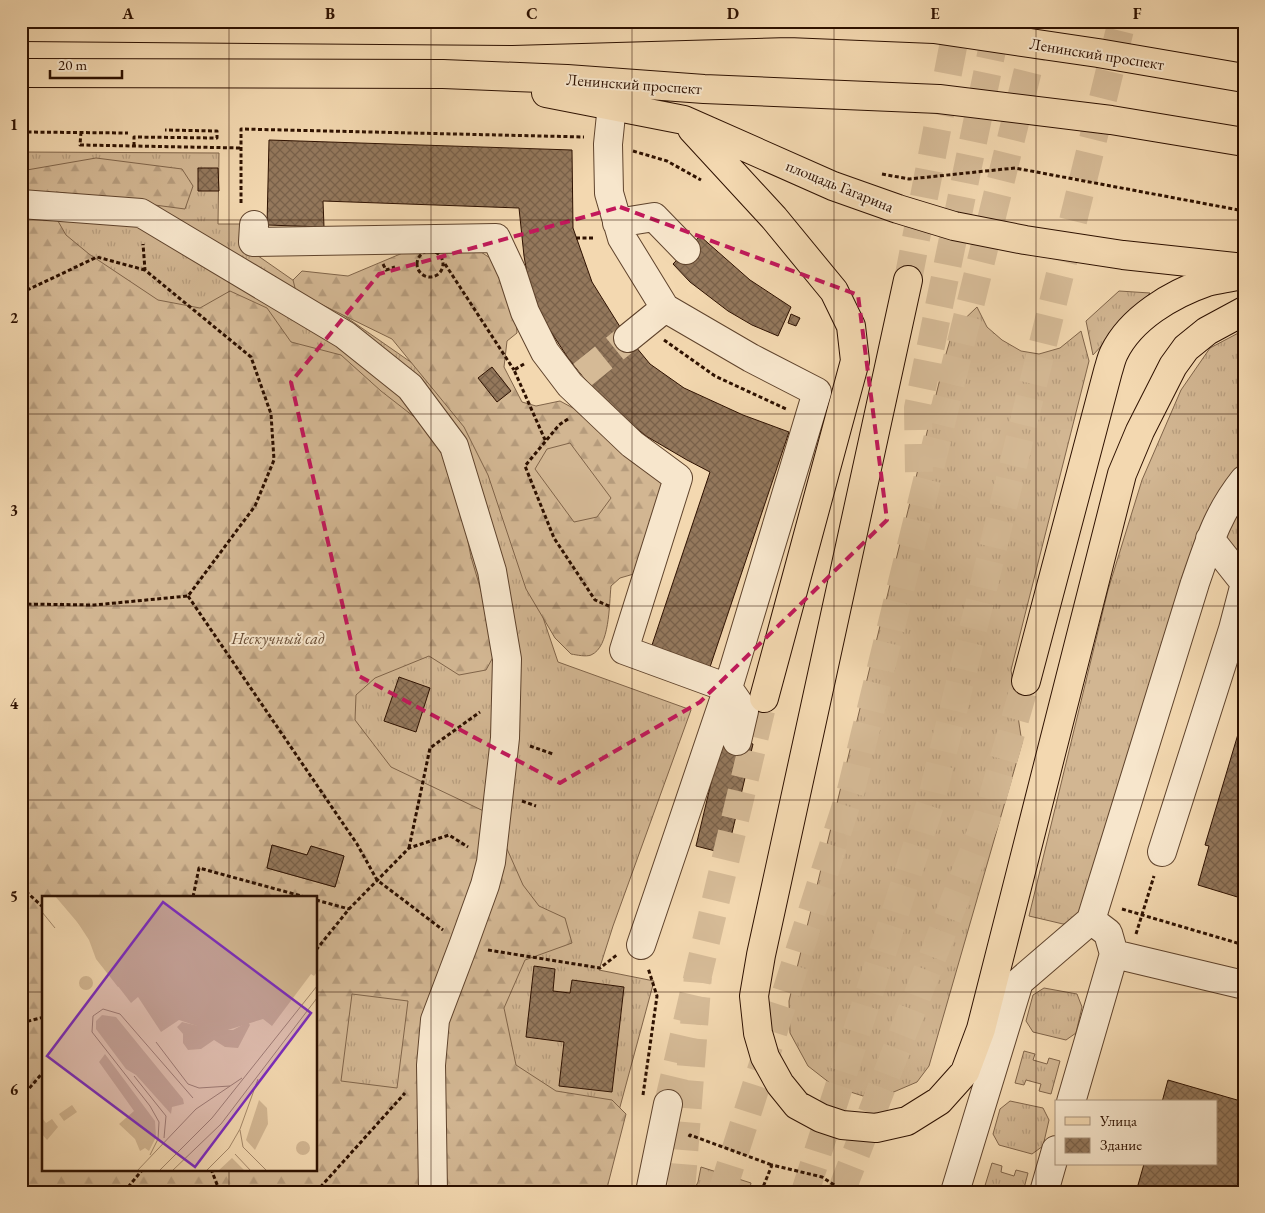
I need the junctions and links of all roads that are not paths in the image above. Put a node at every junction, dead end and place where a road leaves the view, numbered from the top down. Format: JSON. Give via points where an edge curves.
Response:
{"nodes":[{"id":1,"x":538,"y":21,"type":"edge"},
{"id":2,"x":37,"y":25,"type":"edge"},
{"id":3,"x":499,"y":28,"type":"edge"},
{"id":4,"x":21,"y":73,"type":"edge"},
{"id":5,"x":443,"y":74,"type":"junction"},
{"id":6,"x":1244,"y":78,"type":"edge"},
{"id":7,"x":612,"y":105,"type":"junction"},
{"id":8,"x":684,"y":120,"type":"junction"},
{"id":9,"x":1244,"y":142,"type":"edge"},
{"id":10,"x":21,"y":204,"type":"edge"},
{"id":11,"x":254,"y":225,"type":"road end"},
{"id":12,"x":605,"y":226,"type":"junction"},
{"id":13,"x":686,"y":250,"type":"dead end"},
{"id":14,"x":1244,"y":268,"type":"edge"},
{"id":15,"x":1244,"y":275,"type":"edge"},
{"id":16,"x":908,"y":280,"type":"tunnel mouth"},
{"id":17,"x":1244,"y":311,"type":"edge"},
{"id":18,"x":1244,"y":480,"type":"edge"},
{"id":19,"x":1210,"y":540,"type":"junction"},
{"id":20,"x":1244,"y":582,"type":"edge"},
{"id":21,"x":1244,"y":587,"type":"edge"},
{"id":22,"x":1238,"y":632,"type":"edge"},
{"id":23,"x":1026,"y":681,"type":"tunnel mouth"},
{"id":24,"x":728,"y":688,"type":"junction"},
{"id":25,"x":764,"y":698,"type":"tunnel mouth"},
{"id":26,"x":737,"y":741,"type":"dead end"},
{"id":27,"x":1159,"y":860,"type":"road end"},
{"id":28,"x":1094,"y":911,"type":"junction"},
{"id":29,"x":641,"y":944,"type":"road end"},
{"id":30,"x":1114,"y":954,"type":"junction"},
{"id":31,"x":1244,"y":985,"type":"edge"},
{"id":32,"x":1072,"y":1100,"type":"edge"},
{"id":33,"x":655,"y":1104,"type":"tunnel mouth"},
{"id":34,"x":1055,"y":1154,"type":"edge"},
{"id":35,"x":433,"y":1192,"type":"edge"},
{"id":36,"x":650,"y":1192,"type":"edge"},
{"id":37,"x":955,"y":1192,"type":"edge"},
{"id":38,"x":1044,"y":1192,"type":"edge"}],
"edges":[{"from":1,"to":3,"type":"main road"},
{"from":2,"to":3,"type":"main road","name":"Ленинский проспект"},
{"from":3,"to":6,"type":"main road","name":"Ленинский проспект","via":[[789,23],[934,29]]},
{"from":4,"to":5,"type":"main road","name":"Ленинский проспект"},
{"from":5,"to":7,"type":"main road","name":"площадь Гагарина"},
{"from":5,"to":9,"type":"main road","name":"Ленинский проспект","via":[[939,99],[1111,120]]},
{"from":7,"to":8,"type":"main road","name":"площадь Гагарина"},
{"from":7,"to":12,"type":"street"},
{"from":8,"to":14,"type":"main road","name":"площадь Гагарина","via":[[833,186],[954,226],[1123,255]]},
{"from":8,"to":25,"type":"main road","via":[[774,218],[834,291],[851,326],[855,361]]},
{"from":10,"to":35,"type":"street","via":[[141,213],[345,335],[410,387],[454,446],[492,572],[507,659],[506,738],[491,862],[485,886],[434,1020],[431,1065]]},
{"from":11,"to":24,"type":"street","via":[[253,242],[496,238],[525,312],[545,352],[576,380],[632,444],[678,478],[624,650]]},
{"from":12,"to":13,"type":"street","via":[[654,217]]},
{"from":12,"to":24,"type":"street","via":[[622,238],[647,323],[751,358],[817,392]]},
{"from":15,"to":23,"type":"main road","via":[[1208,282],[1160,306],[1138,322],[1114,353]]},
{"from":16,"to":17,"type":"main road","via":[[754,996],[758,1033],[765,1057],[780,1084],[798,1104],[821,1118],[842,1125],[876,1128],[907,1120],[939,1102],[965,1072],[981,1029],[1122,474],[1173,366],[1186,348],[1207,331]]},
{"from":18,"to":19,"type":"street","via":[[1229,498]]},
{"from":19,"to":20,"type":"street"},
{"from":19,"to":28,"type":"street"},
{"from":21,"to":22,"type":"street"},
{"from":22,"to":27,"type":"street"},
{"from":24,"to":26,"type":"street","via":[[744,711]]},
{"from":24,"to":29,"type":"street"},
{"from":28,"to":30,"type":"street","via":[[1108,933]]},
{"from":28,"to":37,"type":"street","via":[[1020,982]]},
{"from":30,"to":31,"type":"street"},
{"from":30,"to":32,"type":"street"},
{"from":33,"to":36,"type":"street"},
{"from":34,"to":38,"type":"street"}]}
